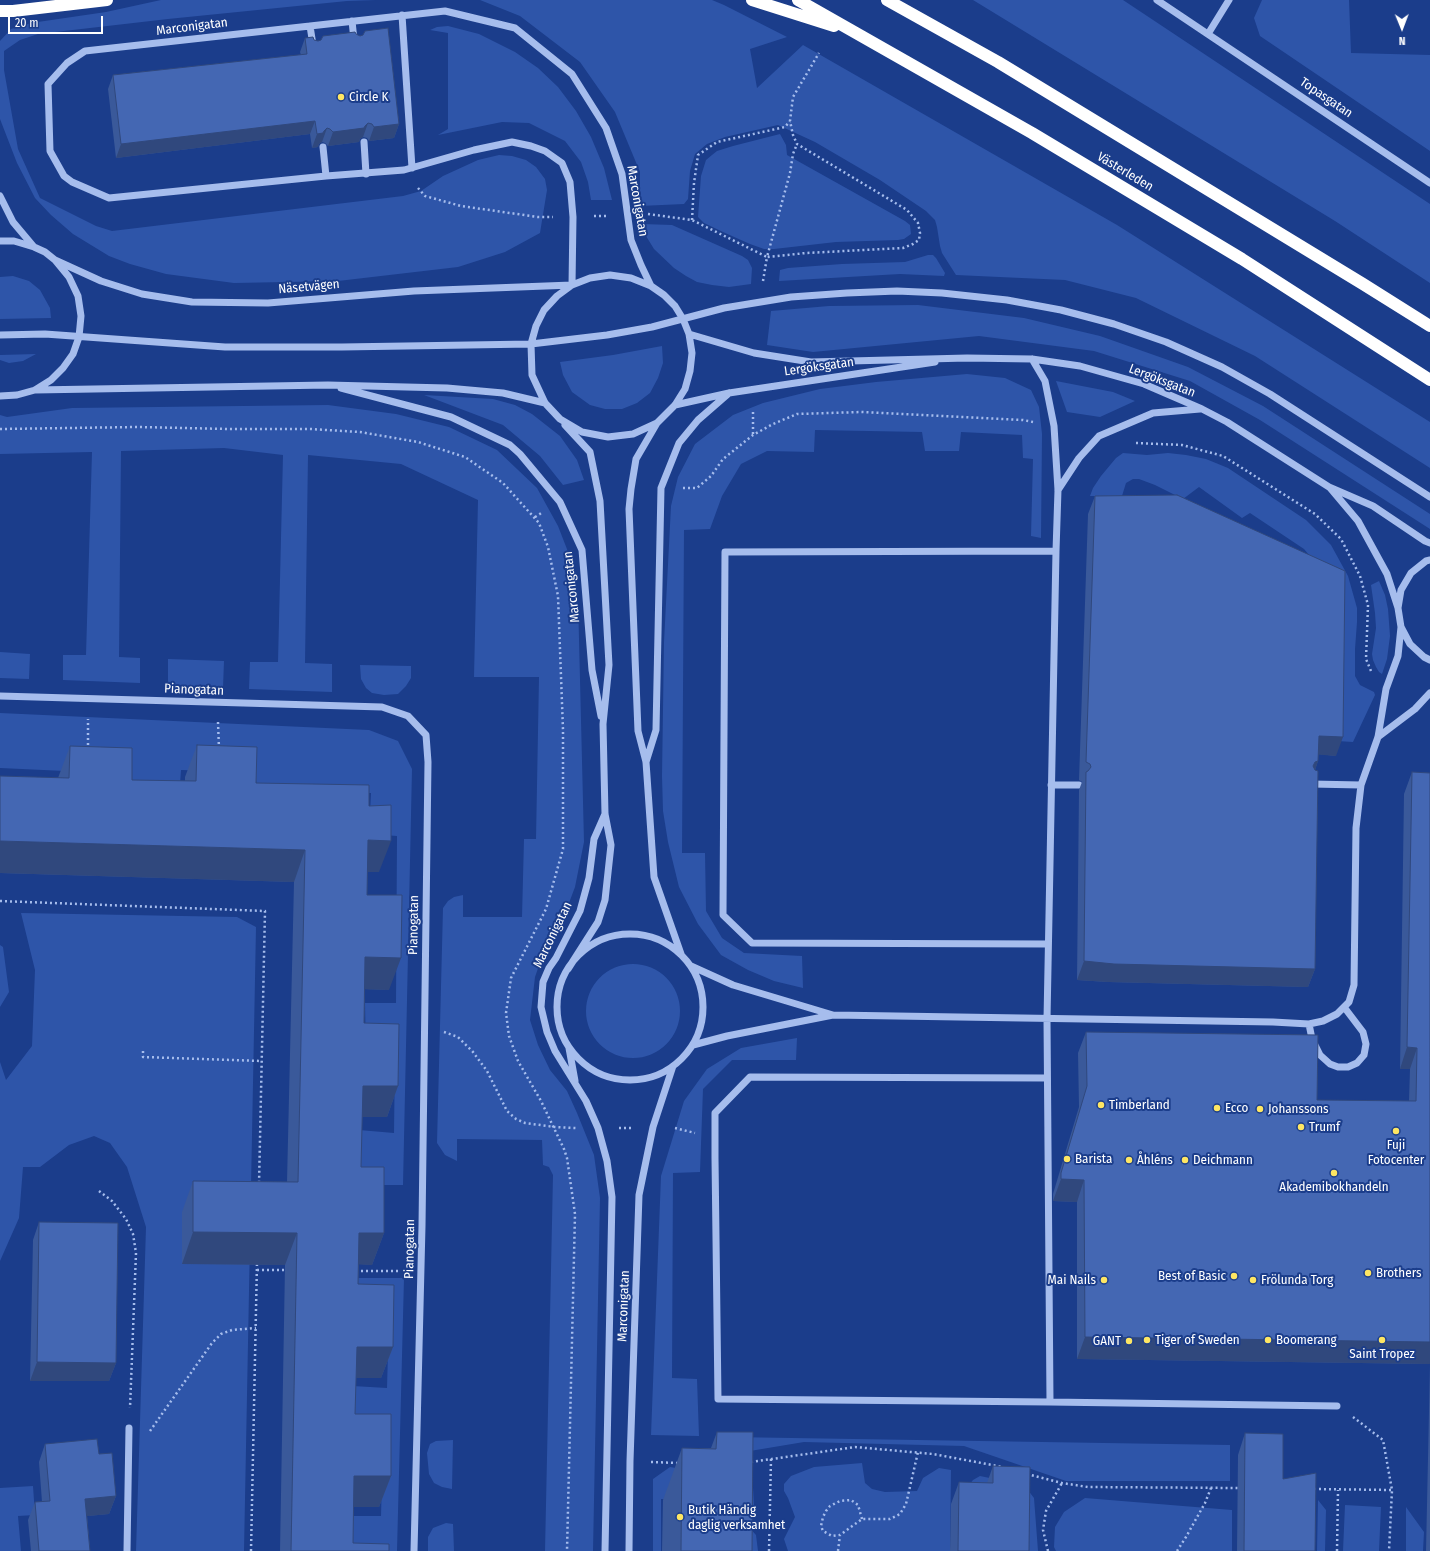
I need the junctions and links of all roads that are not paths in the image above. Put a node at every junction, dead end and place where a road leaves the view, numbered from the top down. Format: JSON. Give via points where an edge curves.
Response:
{"nodes":[{"id":1,"x":108,"y":0,"type":"edge"},
{"id":2,"x":752,"y":0,"type":"edge"},
{"id":3,"x":798,"y":0,"type":"edge"},
{"id":4,"x":887,"y":0,"type":"edge"},
{"id":5,"x":1156,"y":0,"type":"edge"},
{"id":6,"x":1229,"y":0,"type":"edge"},
{"id":7,"x":0,"y":11,"type":"edge"},
{"id":8,"x":13,"y":11,"type":"junction"},
{"id":9,"x":402,"y":14,"type":"junction"},
{"id":10,"x":0,"y":20,"type":"edge"},
{"id":11,"x":352,"y":21,"type":"junction"},
{"id":12,"x":310,"y":26,"type":"junction"},
{"id":13,"x":1208,"y":34,"type":"junction"},
{"id":14,"x":860,"y":35,"type":"junction"},
{"id":15,"x":354,"y":45,"type":"edge"},
{"id":16,"x":313,"y":50,"type":"edge"},
{"id":17,"x":364,"y":142,"type":"edge"},
{"id":18,"x":323,"y":147,"type":"edge"},
{"id":19,"x":412,"y":168,"type":"junction"},
{"id":20,"x":366,"y":174,"type":"junction"},
{"id":21,"x":326,"y":176,"type":"junction"},
{"id":22,"x":1430,"y":183,"type":"edge"},
{"id":23,"x":0,"y":196,"type":"edge"},
{"id":24,"x":0,"y":241,"type":"edge"},
{"id":25,"x":34,"y":247,"type":"junction"},
{"id":26,"x":55,"y":260,"type":"junction"},
{"id":27,"x":572,"y":285,"type":"junction"},
{"id":28,"x":651,"y":286,"type":"junction"},
{"id":29,"x":683,"y":320,"type":"junction"},
{"id":30,"x":1430,"y":326,"type":"edge"},
{"id":31,"x":689,"y":334,"type":"junction"},
{"id":32,"x":0,"y":335,"type":"edge"},
{"id":33,"x":79,"y":337,"type":"junction"},
{"id":34,"x":531,"y":344,"type":"junction"},
{"id":35,"x":967,"y":358,"type":"junction"},
{"id":36,"x":1032,"y":359,"type":"junction"},
{"id":37,"x":1430,"y":380,"type":"edge"},
{"id":38,"x":328,"y":385,"type":"junction"},
{"id":39,"x":35,"y":390,"type":"junction"},
{"id":40,"x":729,"y":393,"type":"junction"},
{"id":41,"x":0,"y":396,"type":"edge"},
{"id":42,"x":545,"y":403,"type":"junction"},
{"id":43,"x":675,"y":405,"type":"junction"},
{"id":44,"x":1202,"y":409,"type":"junction"},
{"id":45,"x":560,"y":419,"type":"junction"},
{"id":46,"x":657,"y":422,"type":"junction"},
{"id":47,"x":1329,"y":487,"type":"junction"},
{"id":48,"x":1058,"y":490,"type":"junction"},
{"id":49,"x":1430,"y":497,"type":"edge"},
{"id":50,"x":1430,"y":543,"type":"edge"},
{"id":51,"x":1056,"y":551,"type":"junction"},
{"id":52,"x":1430,"y":560,"type":"edge"},
{"id":53,"x":1398,"y":608,"type":"junction"},
{"id":54,"x":1400,"y":628,"type":"junction"},
{"id":55,"x":1430,"y":660,"type":"edge"},
{"id":56,"x":1430,"y":693,"type":"edge"},
{"id":57,"x":0,"y":696,"type":"edge"},
{"id":58,"x":603,"y":724,"type":"junction"},
{"id":59,"x":1378,"y":737,"type":"junction"},
{"id":60,"x":646,"y":762,"type":"junction"},
{"id":61,"x":1051,"y":784,"type":"junction"},
{"id":62,"x":1312,"y":784,"type":"edge"},
{"id":63,"x":1079,"y":785,"type":"dead end"},
{"id":64,"x":1361,"y":785,"type":"junction"},
{"id":65,"x":605,"y":814,"type":"junction"},
{"id":66,"x":1048,"y":944,"type":"junction"},
{"id":67,"x":681,"y":954,"type":"junction"},
{"id":68,"x":691,"y":966,"type":"junction"},
{"id":69,"x":568,"y":969,"type":"junction"},
{"id":70,"x":1344,"y":1008,"type":"junction"},
{"id":71,"x":833,"y":1015,"type":"junction"},
{"id":72,"x":1047,"y":1019,"type":"junction"},
{"id":73,"x":1309,"y":1024,"type":"junction"},
{"id":74,"x":568,"y":1045,"type":"junction"},
{"id":75,"x":692,"y":1045,"type":"junction"},
{"id":76,"x":673,"y":1066,"type":"junction"},
{"id":77,"x":1047,"y":1078,"type":"junction"},
{"id":78,"x":576,"y":1085,"type":"junction"},
{"id":79,"x":1050,"y":1402,"type":"junction"},
{"id":80,"x":1337,"y":1406,"type":"road end"},
{"id":81,"x":129,"y":1428,"type":"road end"},
{"id":82,"x":127,"y":1551,"type":"edge"},
{"id":83,"x":414,"y":1551,"type":"edge"},
{"id":84,"x":605,"y":1551,"type":"edge"},
{"id":85,"x":629,"y":1551,"type":"edge"}],
"edges":[{"from":1,"to":8,"type":"highway"},
{"from":2,"to":14,"type":"highway"},
{"from":3,"to":14,"type":"highway","name":"Västerleden"},
{"from":4,"to":30,"type":"highway","via":[[998,62]]},
{"from":5,"to":13,"type":"street","name":"Topasgatan"},
{"from":6,"to":13,"type":"street"},
{"from":7,"to":8,"type":"highway"},
{"from":8,"to":10,"type":"highway"},
{"from":9,"to":11,"type":"street","name":"Marconigatan"},
{"from":9,"to":19,"type":"street"},
{"from":9,"to":28,"type":"street","name":"Marconigatan","via":[[445,11],[515,28],[572,74],[606,128],[622,174],[631,240]]},
{"from":11,"to":12,"type":"street","name":"Marconigatan"},
{"from":11,"to":15,"type":"street"},
{"from":12,"to":16,"type":"street"},
{"from":12,"to":21,"type":"street","name":"Marconigatan","via":[[85,51],[67,63],[48,84],[50,151],[64,176],[109,198]]},
{"from":13,"to":22,"type":"street","name":"Topasgatan"},
{"from":14,"to":37,"type":"highway","name":"Västerleden","via":[[1032,133],[1242,259]]},
{"from":17,"to":20,"type":"street"},
{"from":18,"to":21,"type":"street"},
{"from":19,"to":20,"type":"street","name":"Marconigatan"},
{"from":19,"to":27,"type":"street","name":"Marconigatan","via":[[512,142],[545,151],[562,163],[570,182],[574,217]]},
{"from":20,"to":21,"type":"street","name":"Marconigatan"},
{"from":23,"to":25,"type":"street","via":[[13,222]]},
{"from":24,"to":25,"type":"street","via":[[14,241]]},
{"from":25,"to":26,"type":"street"},
{"from":26,"to":27,"type":"street","name":"Näsetvägen","via":[[101,281],[142,294],[192,302],[268,303],[414,291]]},
{"from":26,"to":33,"type":"street","via":[[69,276],[78,296],[81,316]]},
{"from":27,"to":28,"type":"street","via":[[590,278],[610,275],[631,278]]},
{"from":27,"to":34,"type":"street","name":"Marconigatan","via":[[544,310]]},
{"from":28,"to":29,"type":"street","via":[[664,295]]},
{"from":29,"to":31,"type":"street"},
{"from":29,"to":34,"type":"street","via":[[607,335]]},
{"from":29,"to":49,"type":"street","via":[[724,308],[791,297],[897,291],[1007,300],[1061,310],[1114,324],[1166,342],[1222,368],[1270,394]]},
{"from":31,"to":35,"type":"street","name":"Lergöksgatan","via":[[754,353],[811,362]]},
{"from":31,"to":43,"type":"street","via":[[692,353],[690,372],[685,389]]},
{"from":32,"to":33,"type":"street","via":[[45,334]]},
{"from":33,"to":34,"type":"street","via":[[225,347]]},
{"from":33,"to":39,"type":"street","via":[[73,354],[64,368]]},
{"from":34,"to":42,"type":"street","name":"Marconigatan","via":[[532,375]]},
{"from":35,"to":36,"type":"street","name":"Lergöksgatan"},
{"from":35,"to":40,"type":"street","name":"Lergöksgatan"},
{"from":36,"to":44,"type":"street","name":"Lergöksgatan","via":[[1080,366],[1144,384]]},
{"from":36,"to":48,"type":"street","via":[[1045,381],[1054,426]]},
{"from":38,"to":39,"type":"street"},
{"from":38,"to":42,"type":"street","via":[[447,388],[503,393]]},
{"from":38,"to":58,"type":"street","name":"Marconigatan","via":[[451,417],[510,445],[560,502],[582,550],[592,670]]},
{"from":39,"to":41,"type":"street"},
{"from":40,"to":43,"type":"street","name":"Lergöksgatan"},
{"from":40,"to":60,"type":"street","via":[[698,420],[679,443],[661,488],[656,730]]},
{"from":42,"to":45,"type":"street","name":"Marconigatan"},
{"from":43,"to":46,"type":"street"},
{"from":44,"to":47,"type":"street","name":"Lergöksgatan"},
{"from":44,"to":48,"type":"street","via":[[1153,413],[1098,436],[1079,458]]},
{"from":45,"to":46,"type":"street","via":[[582,432],[608,437],[633,434]]},
{"from":45,"to":58,"type":"street","name":"Marconigatan","via":[[590,452],[600,501],[609,665]]},
{"from":46,"to":60,"type":"street","via":[[636,458],[629,509],[638,731]]},
{"from":47,"to":50,"type":"street","name":"Lergöksgatan","via":[[1373,506]]},
{"from":47,"to":53,"type":"street","name":"Lergöksgatan","via":[[1358,521],[1387,574]]},
{"from":48,"to":51,"type":"street"},
{"from":51,"to":61,"type":"street"},
{"from":51,"to":66,"type":"street","via":[[725,552],[723,915],[752,943]]},
{"from":52,"to":53,"type":"street","name":"Lergöksgatan","via":[[1411,573],[1401,590]]},
{"from":53,"to":54,"type":"street","name":"Lergöksgatan"},
{"from":54,"to":55,"type":"street","name":"Lergöksgatan","via":[[1410,644]]},
{"from":54,"to":59,"type":"street","via":[[1398,656],[1386,689]]},
{"from":56,"to":59,"type":"street","via":[[1415,709]]},
{"from":57,"to":83,"type":"street","name":"Pianogatan","via":[[382,708],[408,716],[426,735],[428,762],[422,1255]]},
{"from":58,"to":65,"type":"street","name":"Marconigatan"},
{"from":59,"to":64,"type":"street"},
{"from":60,"to":67,"type":"street","via":[[654,876]]},
{"from":61,"to":63,"type":"street"},
{"from":61,"to":66,"type":"street"},
{"from":62,"to":64,"type":"street"},
{"from":64,"to":70,"type":"street","via":[[1356,828],[1354,985],[1350,1002]]},
{"from":65,"to":69,"type":"street","name":"Marconigatan","via":[[611,845],[605,900],[598,922]]},
{"from":65,"to":78,"type":"street","name":"Marconigatan","via":[[594,839],[589,878],[580,911],[543,982],[541,1007],[547,1032],[555,1051]]},
{"from":66,"to":72,"type":"street"},
{"from":67,"to":68,"type":"street"},
{"from":67,"to":69,"type":"street","via":[[657,939],[628,934],[614,936],[587,948]]},
{"from":68,"to":71,"type":"street","via":[[733,985]]},
{"from":68,"to":75,"type":"street","via":[[699,981],[703,997],[700,1030]]},
{"from":69,"to":74,"type":"street","via":[[558,994],[557,1007],[558,1021]]},
{"from":70,"to":73,"type":"street","via":[[1323,1021]]},
{"from":70,"to":73,"type":"street","via":[[1363,1032],[1366,1044],[1364,1056],[1357,1063],[1348,1067],[1330,1064],[1320,1055],[1312,1039]]},
{"from":71,"to":72,"type":"street"},
{"from":71,"to":75,"type":"street"},
{"from":72,"to":73,"type":"street"},
{"from":72,"to":77,"type":"street"},
{"from":74,"to":76,"type":"street","via":[[586,1065],[597,1072],[616,1078],[649,1078]]},
{"from":74,"to":78,"type":"street","name":"Marconigatan"},
{"from":75,"to":76,"type":"street"},
{"from":76,"to":85,"type":"street","name":"Marconigatan","via":[[653,1127],[639,1195]]},
{"from":77,"to":79,"type":"street"},
{"from":77,"to":79,"type":"street","via":[[750,1077],[715,1112],[715,1133],[718,1399]]},
{"from":78,"to":84,"type":"street","name":"Marconigatan","via":[[598,1128],[607,1161],[612,1197]]},
{"from":79,"to":80,"type":"street"},
{"from":81,"to":82,"type":"street"}]}
